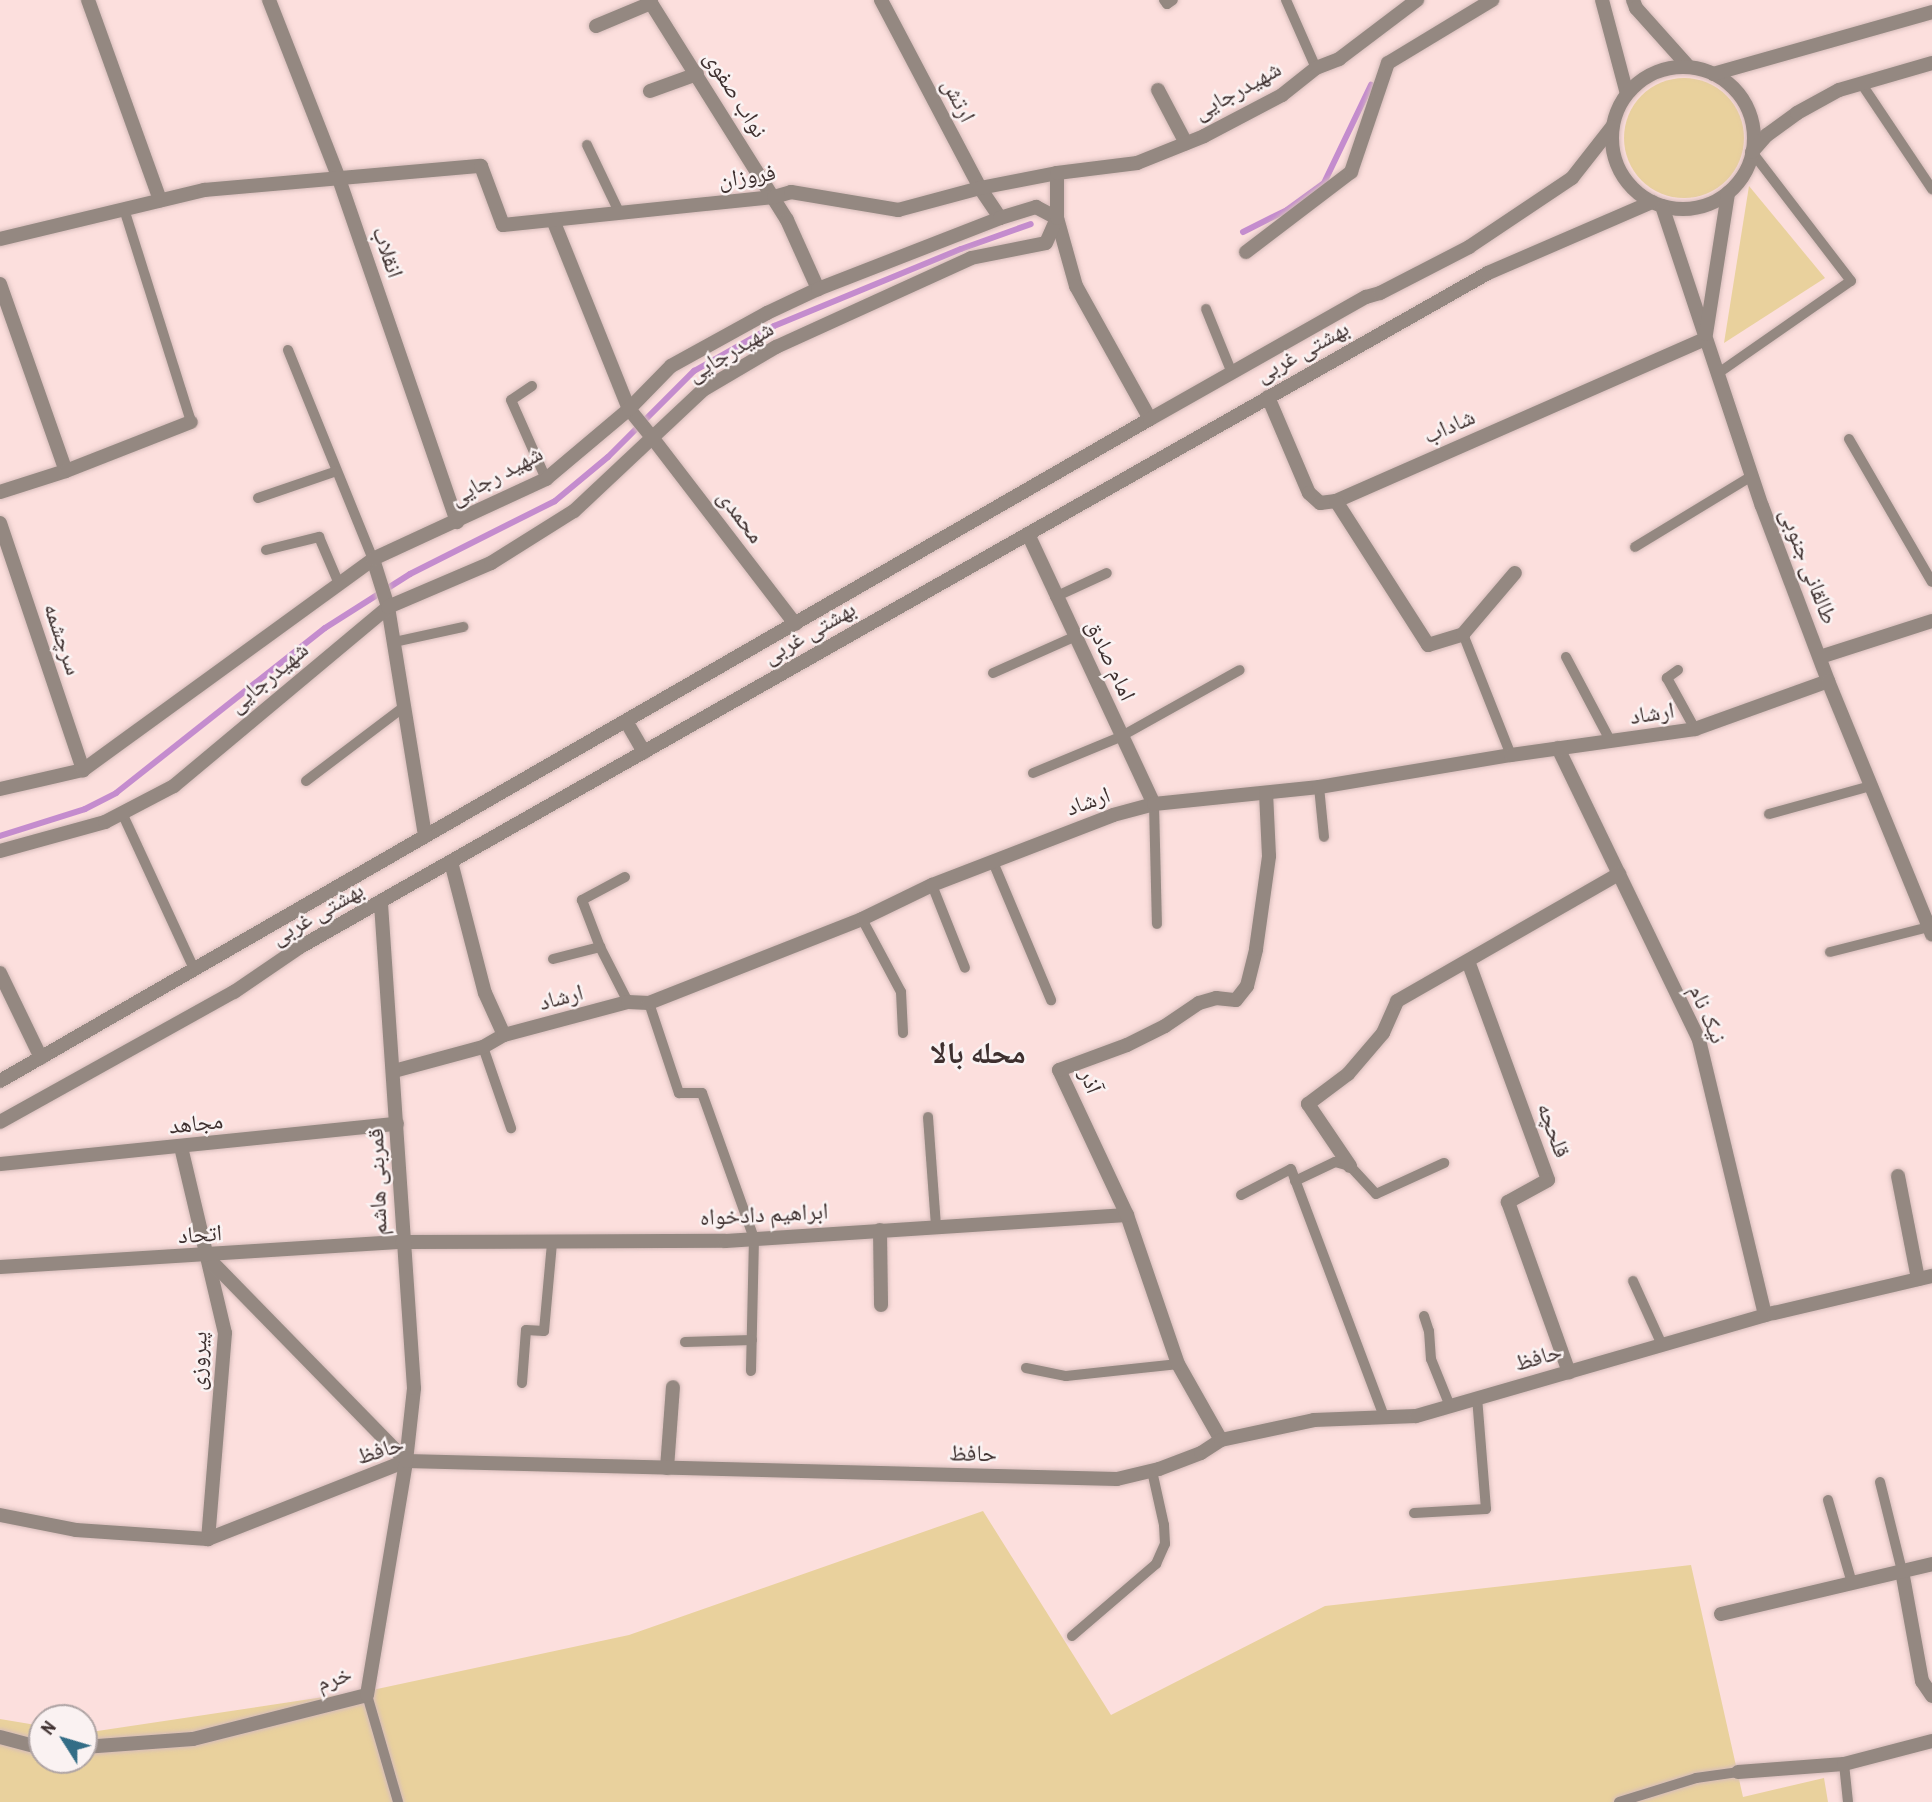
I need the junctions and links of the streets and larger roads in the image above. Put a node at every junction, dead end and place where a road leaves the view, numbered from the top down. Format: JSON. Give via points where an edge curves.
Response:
{"nodes":[{"id":1,"x":88,"y":0,"type":"edge"},
{"id":2,"x":269,"y":0,"type":"edge"},
{"id":3,"x":881,"y":0,"type":"edge"},
{"id":4,"x":1417,"y":0,"type":"edge"},
{"id":5,"x":1492,"y":0,"type":"edge"},
{"id":6,"x":1602,"y":0,"type":"edge"},
{"id":7,"x":1633,"y":0,"type":"edge"},
{"id":8,"x":650,"y":1,"type":"edge"},
{"id":9,"x":1932,"y":12,"type":"edge"},
{"id":10,"x":596,"y":26,"type":"dead end"},
{"id":11,"x":1932,"y":63,"type":"edge"},
{"id":12,"x":1689,"y":67,"type":"junction"},
{"id":13,"x":697,"y":74,"type":"junction"},
{"id":14,"x":1713,"y":74,"type":"junction"},
{"id":15,"x":1158,"y":90,"type":"dead end"},
{"id":16,"x":650,"y":91,"type":"dead end"},
{"id":17,"x":1627,"y":94,"type":"junction"},
{"id":18,"x":1612,"y":127,"type":"junction"},
{"id":19,"x":1186,"y":143,"type":"junction"},
{"id":20,"x":1752,"y":152,"type":"junction"},
{"id":21,"x":1057,"y":173,"type":"junction"},
{"id":22,"x":339,"y":179,"type":"junction"},
{"id":23,"x":980,"y":188,"type":"junction"},
{"id":24,"x":1728,"y":192,"type":"junction"},
{"id":25,"x":774,"y":197,"type":"junction"},
{"id":26,"x":160,"y":200,"type":"junction"},
{"id":27,"x":1657,"y":204,"type":"junction"},
{"id":28,"x":1000,"y":218,"type":"junction"},
{"id":29,"x":1057,"y":218,"type":"junction"},
{"id":30,"x":553,"y":220,"type":"junction"},
{"id":31,"x":0,"y":239,"type":"edge"},
{"id":32,"x":1246,"y":252,"type":"dead end"},
{"id":33,"x":0,"y":284,"type":"edge"},
{"id":34,"x":818,"y":289,"type":"junction"},
{"id":35,"x":1705,"y":339,"type":"junction"},
{"id":36,"x":1268,"y":397,"type":"junction"},
{"id":37,"x":629,"y":409,"type":"junction"},
{"id":38,"x":1150,"y":419,"type":"junction"},
{"id":39,"x":191,"y":422,"type":"road end"},
{"id":40,"x":651,"y":436,"type":"junction"},
{"id":41,"x":66,"y":471,"type":"junction"},
{"id":42,"x":0,"y":492,"type":"edge"},
{"id":43,"x":1336,"y":501,"type":"junction"},
{"id":44,"x":457,"y":522,"type":"junction"},
{"id":45,"x":0,"y":523,"type":"edge"},
{"id":46,"x":1028,"y":534,"type":"junction"},
{"id":47,"x":373,"y":559,"type":"junction"},
{"id":48,"x":1515,"y":573,"type":"dead end"},
{"id":49,"x":388,"y":607,"type":"junction"},
{"id":50,"x":1932,"y":621,"type":"edge"},
{"id":51,"x":795,"y":624,"type":"junction"},
{"id":52,"x":1820,"y":657,"type":"junction"},
{"id":53,"x":1828,"y":681,"type":"junction"},
{"id":54,"x":626,"y":721,"type":"junction"},
{"id":55,"x":1558,"y":748,"type":"junction"},
{"id":56,"x":645,"y":752,"type":"junction"},
{"id":57,"x":83,"y":770,"type":"junction"},
{"id":58,"x":0,"y":789,"type":"edge"},
{"id":59,"x":1266,"y":793,"type":"junction"},
{"id":60,"x":1154,"y":804,"type":"junction"},
{"id":61,"x":425,"y":836,"type":"junction"},
{"id":62,"x":0,"y":851,"type":"edge"},
{"id":63,"x":451,"y":862,"type":"junction"},
{"id":64,"x":1619,"y":874,"type":"junction"},
{"id":65,"x":382,"y":902,"type":"junction"},
{"id":66,"x":1930,"y":931,"type":"edge"},
{"id":67,"x":1468,"y":961,"type":"junction"},
{"id":68,"x":0,"y":972,"type":"edge"},
{"id":69,"x":504,"y":1035,"type":"junction"},
{"id":70,"x":41,"y":1058,"type":"junction"},
{"id":71,"x":394,"y":1071,"type":"junction"},
{"id":72,"x":0,"y":1081,"type":"edge"},
{"id":73,"x":0,"y":1122,"type":"edge"},
{"id":74,"x":397,"y":1124,"type":"junction"},
{"id":75,"x":181,"y":1147,"type":"junction"},
{"id":76,"x":0,"y":1164,"type":"edge"},
{"id":77,"x":1350,"y":1166,"type":"road end"},
{"id":78,"x":1898,"y":1176,"type":"dead end"},
{"id":79,"x":1127,"y":1215,"type":"junction"},
{"id":80,"x":880,"y":1230,"type":"junction"},
{"id":81,"x":402,"y":1242,"type":"junction"},
{"id":82,"x":207,"y":1256,"type":"junction"},
{"id":83,"x":0,"y":1267,"type":"edge"},
{"id":84,"x":1925,"y":1278,"type":"edge"},
{"id":85,"x":881,"y":1305,"type":"dead end"},
{"id":86,"x":1765,"y":1315,"type":"junction"},
{"id":87,"x":1569,"y":1372,"type":"junction"},
{"id":88,"x":673,"y":1387,"type":"dead end"},
{"id":89,"x":1221,"y":1440,"type":"junction"},
{"id":90,"x":407,"y":1461,"type":"junction"},
{"id":91,"x":667,"y":1468,"type":"junction"},
{"id":92,"x":0,"y":1515,"type":"edge"},
{"id":93,"x":208,"y":1539,"type":"junction"},
{"id":94,"x":1932,"y":1564,"type":"edge"},
{"id":95,"x":1902,"y":1571,"type":"junction"},
{"id":96,"x":1721,"y":1614,"type":"dead end"},
{"id":97,"x":1932,"y":1696,"type":"edge"},
{"id":98,"x":0,"y":1737,"type":"edge"},
{"id":99,"x":1932,"y":1741,"type":"edge"},
{"id":100,"x":28,"y":1744,"type":"edge"},
{"id":101,"x":98,"y":1746,"type":"edge"},
{"id":102,"x":1738,"y":1772,"type":"road end"}],
"edges":[{"from":1,"to":26,"type":"street"},
{"from":2,"to":22,"type":"street","name":"انقلاب"},
{"from":3,"to":23,"type":"street","name":"ارتش"},
{"from":4,"to":19,"type":"street","name":"شهیدرجایی","via":[[1282,95]]},
{"from":5,"to":32,"type":"street","via":[[1388,63],[1351,172]]},
{"from":6,"to":17,"type":"street"},
{"from":7,"to":12,"type":"street"},
{"from":8,"to":10,"type":"street"},
{"from":8,"to":13,"type":"street","name":"نواب صفوی"},
{"from":9,"to":14,"type":"street"},
{"from":11,"to":20,"type":"street","via":[[1839,90],[1797,113]]},
{"from":12,"to":14,"type":"street"},
{"from":12,"to":17,"type":"street","via":[[1666,69],[1644,78]]},
{"from":13,"to":16,"type":"street"},
{"from":13,"to":25,"type":"street","name":"نواب صفوی"},
{"from":14,"to":20,"type":"street","via":[[1732,87],[1746,106],[1753,129]]},
{"from":15,"to":19,"type":"street"},
{"from":17,"to":18,"type":"street"},
{"from":18,"to":27,"type":"street","via":[[1617,167],[1628,184]]},
{"from":18,"to":38,"type":"street","name":"بهشتی غربی","via":[[1572,178],[1469,247],[1366,296]]},
{"from":19,"to":21,"type":"street","name":"شهیدرجایی","via":[[1137,163]]},
{"from":20,"to":24,"type":"street","via":[[1744,174]]},
{"from":21,"to":23,"type":"street","name":"فروزان"},
{"from":21,"to":29,"type":"street"},
{"from":22,"to":26,"type":"street","via":[[204,190]]},
{"from":22,"to":30,"type":"street","name":"فروزان","via":[[481,166],[503,225]]},
{"from":22,"to":44,"type":"street","name":"انقلاب"},
{"from":23,"to":25,"type":"street","name":"فروزان","via":[[898,210],[791,192]]},
{"from":23,"to":28,"type":"street","name":"ارتش"},
{"from":24,"to":27,"type":"street","via":[[1708,205],[1685,209]]},
{"from":24,"to":35,"type":"street"},
{"from":25,"to":30,"type":"street","name":"فروزان"},
{"from":25,"to":34,"type":"street","name":"نواب صفوی"},
{"from":26,"to":31,"type":"street"},
{"from":27,"to":35,"type":"street","name":"طالقانی جنوبی"},
{"from":27,"to":36,"type":"street","name":"بهشتی غربی","via":[[1488,273]]},
{"from":28,"to":29,"type":"street","name":"شهید رجایی","via":[[1036,207]]},
{"from":28,"to":34,"type":"street","name":"شهید رجایی"},
{"from":29,"to":38,"type":"street","via":[[1076,286]]},
{"from":29,"to":40,"type":"street","name":"شهیدرجایی","via":[[1046,243],[971,258],[776,347],[703,390]]},
{"from":30,"to":37,"type":"street","name":"محمدی"},
{"from":33,"to":41,"type":"street"},
{"from":34,"to":37,"type":"street","name":"شهید رجایی","via":[[671,366]]},
{"from":35,"to":43,"type":"street","name":"شاداب"},
{"from":35,"to":52,"type":"street","name":"طالقانی جنوبی"},
{"from":36,"to":43,"type":"street","via":[[1309,493],[1320,503]]},
{"from":36,"to":46,"type":"street","name":"بهشتی غربی"},
{"from":37,"to":40,"type":"street","name":"محمدی"},
{"from":37,"to":44,"type":"street","name":"شهید رجایی","via":[[546,479]]},
{"from":38,"to":51,"type":"street","name":"بهشتی غربی"},
{"from":39,"to":41,"type":"street"},
{"from":40,"to":49,"type":"street","name":"شهیدرجایی","via":[[574,511],[491,563]]},
{"from":40,"to":51,"type":"street","name":"محمدی"},
{"from":41,"to":42,"type":"street"},
{"from":43,"to":48,"type":"street","via":[[1428,645],[1463,634]]},
{"from":44,"to":47,"type":"street","name":"شهید رجایی"},
{"from":45,"to":57,"type":"street","name":"سرچشمه"},
{"from":46,"to":56,"type":"street","name":"بهشتی غربی"},
{"from":46,"to":60,"type":"street","name":"امام صادق"},
{"from":47,"to":49,"type":"street"},
{"from":47,"to":57,"type":"street","name":"شهید رجایی"},
{"from":49,"to":61,"type":"street"},
{"from":49,"to":62,"type":"street","name":"شهیدرجایی","via":[[174,786],[105,822]]},
{"from":50,"to":52,"type":"street"},
{"from":51,"to":54,"type":"street","name":"بهشتی غربی"},
{"from":52,"to":53,"type":"street","name":"طالقانی جنوبی"},
{"from":53,"to":55,"type":"street","name":"ارشاد","via":[[1695,729]]},
{"from":53,"to":66,"type":"street","name":"طالقانی جنوبی"},
{"from":54,"to":56,"type":"street"},
{"from":54,"to":61,"type":"street","name":"بهشتی غربی"},
{"from":55,"to":59,"type":"street","name":"ارشاد"},
{"from":55,"to":64,"type":"street","name":"نیک نام"},
{"from":56,"to":63,"type":"street","name":"بهشتی غربی"},
{"from":57,"to":58,"type":"street","name":"شهید رجایی"},
{"from":59,"to":60,"type":"street","name":"ارشاد"},
{"from":59,"to":79,"type":"street","name":"آذر","via":[[1269,856],[1247,986],[1236,1000],[1216,998],[1199,1003],[1127,1045],[1059,1070]]},
{"from":60,"to":69,"type":"street","name":"ارشاد","via":[[1113,815],[932,885],[862,919],[649,1003],[628,1002]]},
{"from":61,"to":70,"type":"street","name":"بهشتی غربی"},
{"from":63,"to":65,"type":"street","name":"بهشتی غربی"},
{"from":63,"to":69,"type":"street","via":[[485,993]]},
{"from":64,"to":67,"type":"street"},
{"from":64,"to":86,"type":"street","name":"نیک نام","via":[[1699,1040]]},
{"from":65,"to":71,"type":"street","name":"قمربنی هاشم"},
{"from":65,"to":73,"type":"street","name":"بهشتی غربی","via":[[300,947],[234,992]]},
{"from":67,"to":77,"type":"street","via":[[1397,1001],[1383,1032],[1348,1074],[1308,1104]]},
{"from":67,"to":87,"type":"street","name":"قلحچه","via":[[1548,1180],[1508,1202]]},
{"from":68,"to":70,"type":"street"},
{"from":69,"to":71,"type":"street","name":"ارشاد","via":[[483,1047]]},
{"from":70,"to":72,"type":"street","name":"بهشتی غربی"},
{"from":71,"to":74,"type":"street","name":"قمربنی هاشم"},
{"from":74,"to":75,"type":"street","name":"مجاهد"},
{"from":74,"to":81,"type":"street","name":"قمربنی هاشم"},
{"from":75,"to":76,"type":"street","name":"مجاهد"},
{"from":75,"to":82,"type":"street","name":"پیروزی"},
{"from":78,"to":84,"type":"street"},
{"from":79,"to":80,"type":"street","name":"ابراهیم دادخواه"},
{"from":79,"to":89,"type":"street","name":"آذر","via":[[1178,1364]]},
{"from":80,"to":81,"type":"street","name":"ابراهیم دادخواه","via":[[754,1238]]},
{"from":80,"to":85,"type":"street"},
{"from":81,"to":82,"type":"street","name":"اتحاد"},
{"from":81,"to":90,"type":"street","name":"قمربنی هاشم","via":[[414,1388]]},
{"from":82,"to":83,"type":"street","name":"اتحاد"},
{"from":82,"to":90,"type":"street"},
{"from":82,"to":93,"type":"street","name":"پیروزی","via":[[225,1333]]},
{"from":84,"to":86,"type":"street","name":"حافظ"},
{"from":86,"to":87,"type":"street","name":"حافظ"},
{"from":87,"to":89,"type":"street","name":"حافظ","via":[[1416,1416],[1314,1420]]},
{"from":88,"to":91,"type":"street"},
{"from":89,"to":91,"type":"street","name":"حافظ","via":[[1201,1453],[1117,1479]]},
{"from":90,"to":91,"type":"street","name":"حافظ"},
{"from":90,"to":93,"type":"street","name":"حافظ"},
{"from":90,"to":101,"type":"street","name":"خرم","via":[[367,1695],[192,1739]]},
{"from":92,"to":93,"type":"street","name":"حافظ","via":[[76,1530]]},
{"from":94,"to":95,"type":"street"},
{"from":95,"to":96,"type":"street"},
{"from":95,"to":97,"type":"street","via":[[1922,1681]]},
{"from":98,"to":100,"type":"street"},
{"from":99,"to":102,"type":"street","via":[[1844,1765]]}]}
